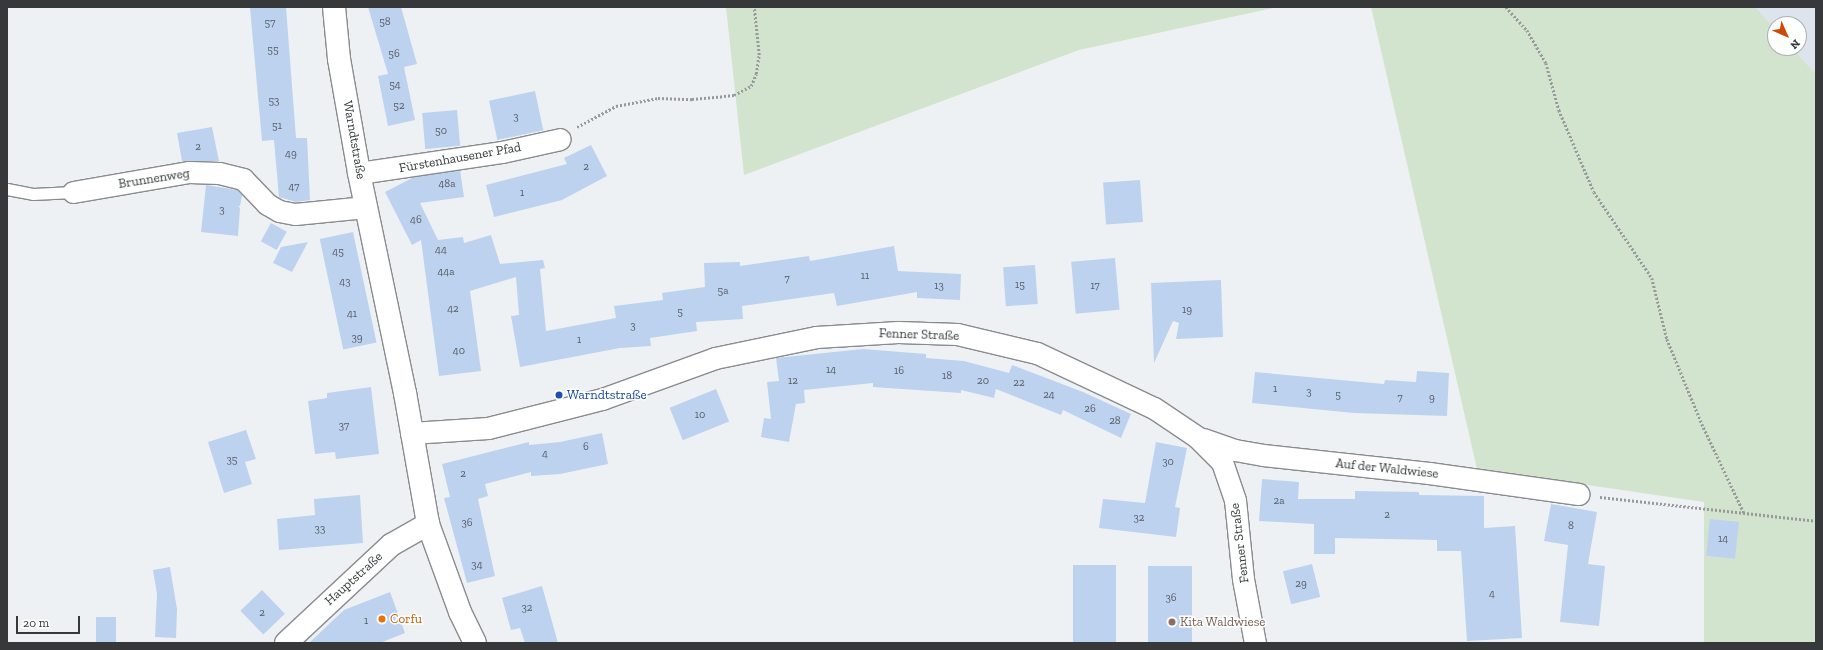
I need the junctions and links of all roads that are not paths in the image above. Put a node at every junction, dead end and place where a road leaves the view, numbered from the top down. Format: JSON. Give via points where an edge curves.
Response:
{"nodes":[{"id":1,"x":334,"y":7,"type":"edge"},
{"id":2,"x":560,"y":139,"type":"road end"},
{"id":3,"x":359,"y":173,"type":"junction"},
{"id":4,"x":7,"y":189,"type":"edge"},
{"id":5,"x":73,"y":192,"type":"joint"},
{"id":6,"x":366,"y":207,"type":"junction"},
{"id":7,"x":411,"y":433,"type":"junction"},
{"id":8,"x":1197,"y":437,"type":"junction"},
{"id":9,"x":1579,"y":494,"type":"road end"},
{"id":10,"x":428,"y":524,"type":"junction"},
{"id":11,"x":286,"y":643,"type":"edge"},
{"id":12,"x":475,"y":643,"type":"edge"},
{"id":13,"x":1255,"y":643,"type":"edge"}],
"edges":[{"from":1,"to":3,"type":"main road","name":"Warndtstraße","via":[[339,59]]},
{"from":2,"to":3,"type":"street","name":"Fürstenhausener Pfad","via":[[486,154]]},
{"from":3,"to":6,"type":"main road","name":"Warndtstraße"},
{"from":4,"to":5,"type":"lane","via":[[32,194]]},
{"from":5,"to":6,"type":"street","name":"Brunnenweg","via":[[190,172],[219,173],[242,179],[267,204],[279,211],[295,214]]},
{"from":6,"to":7,"type":"main road","name":"Warndtstraße"},
{"from":7,"to":8,"type":"street","name":"Fenner Straße","via":[[488,428],[602,399],[715,358],[816,337],[898,332],[957,334],[1037,353],[1154,408]]},
{"from":7,"to":10,"type":"main road","name":"Warndtstraße"},
{"from":8,"to":9,"type":"street","name":"Auf der Waldwiese","via":[[1235,450],[1263,455],[1428,473]]},
{"from":8,"to":13,"type":"street","name":"Fenner Straße","via":[[1222,462],[1235,500],[1243,579]]},
{"from":10,"to":11,"type":"main road","name":"Hauptstraße","via":[[391,545]]},
{"from":10,"to":12,"type":"main road","name":"Warndtstraße","via":[[458,606]]}]}
